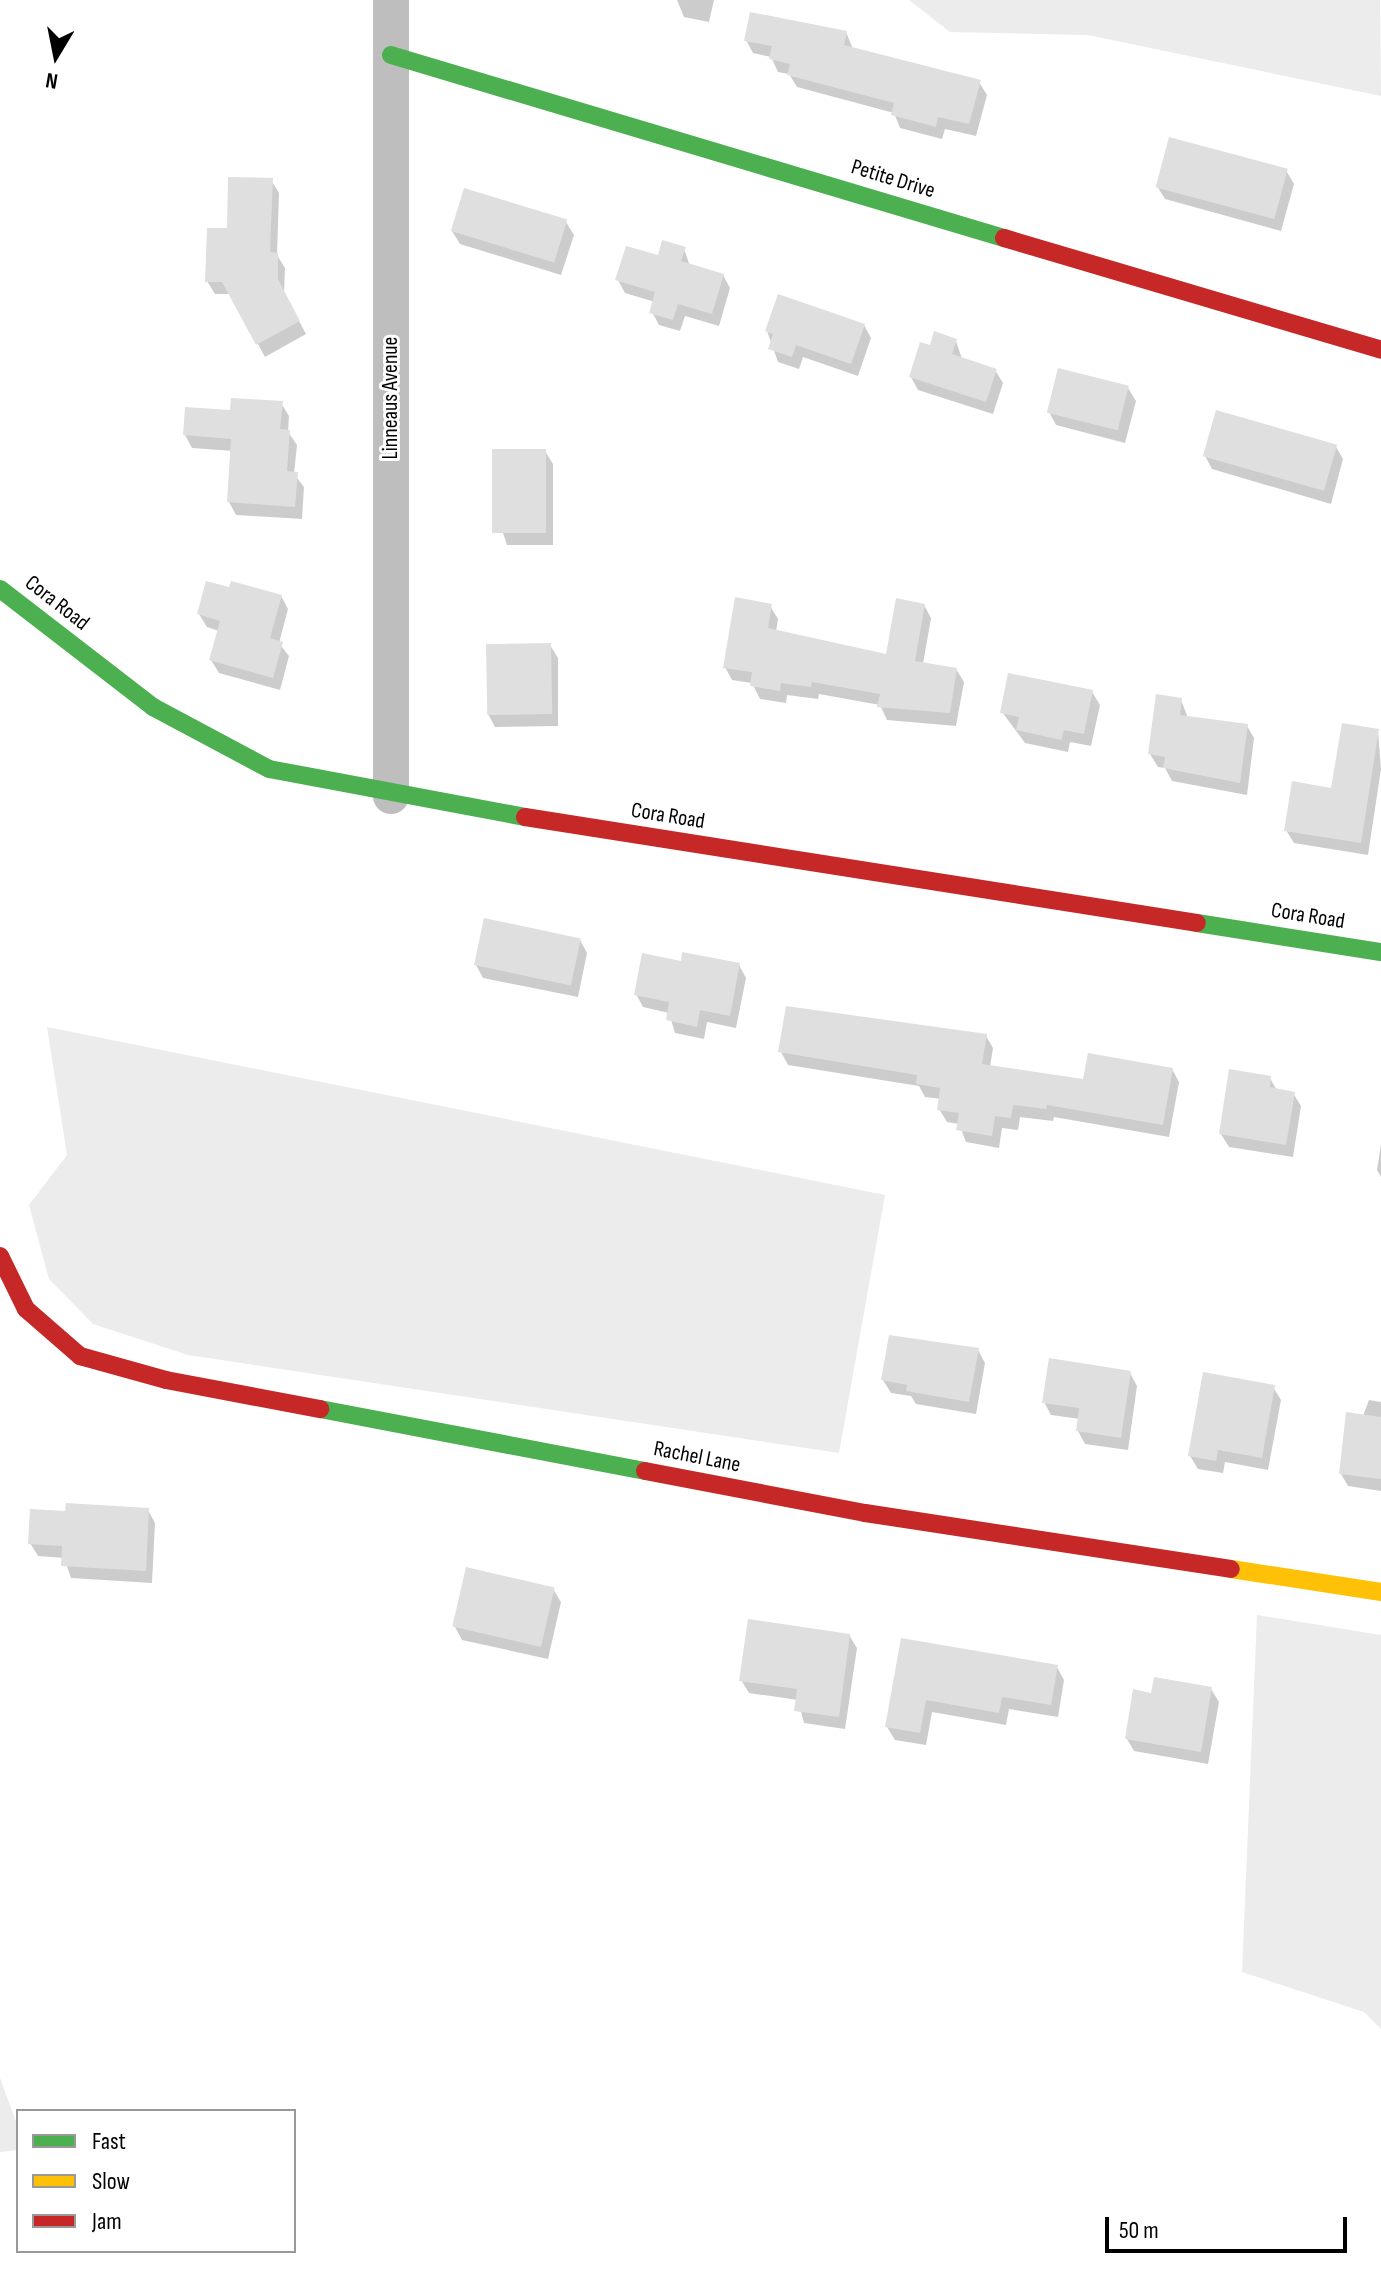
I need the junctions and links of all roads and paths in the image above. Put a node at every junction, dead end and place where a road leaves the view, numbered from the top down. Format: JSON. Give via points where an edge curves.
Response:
{"nodes":[{"id":1,"x":391,"y":0,"type":"edge"},
{"id":2,"x":391,"y":55,"type":"junction"},
{"id":3,"x":1381,"y":350,"type":"edge"},
{"id":4,"x":0,"y":589,"type":"edge"},
{"id":5,"x":391,"y":796,"type":"junction"},
{"id":6,"x":1381,"y":952,"type":"edge"},
{"id":7,"x":0,"y":1256,"type":"edge"},
{"id":8,"x":1381,"y":1592,"type":"edge"}],
"edges":[{"from":1,"to":2,"type":"street","name":"Linneaus Avenue"},
{"from":2,"to":3,"type":"street","name":"Petite Drive"},
{"from":2,"to":5,"type":"street","name":"Linneaus Avenue"},
{"from":4,"to":5,"type":"street","name":"Cora Road","via":[[153,707],[269,769]]},
{"from":5,"to":6,"type":"street","name":"Cora Road"},
{"from":7,"to":8,"type":"street","name":"Rachel Lane","via":[[26,1309],[80,1356],[166,1380],[865,1513]]}]}
